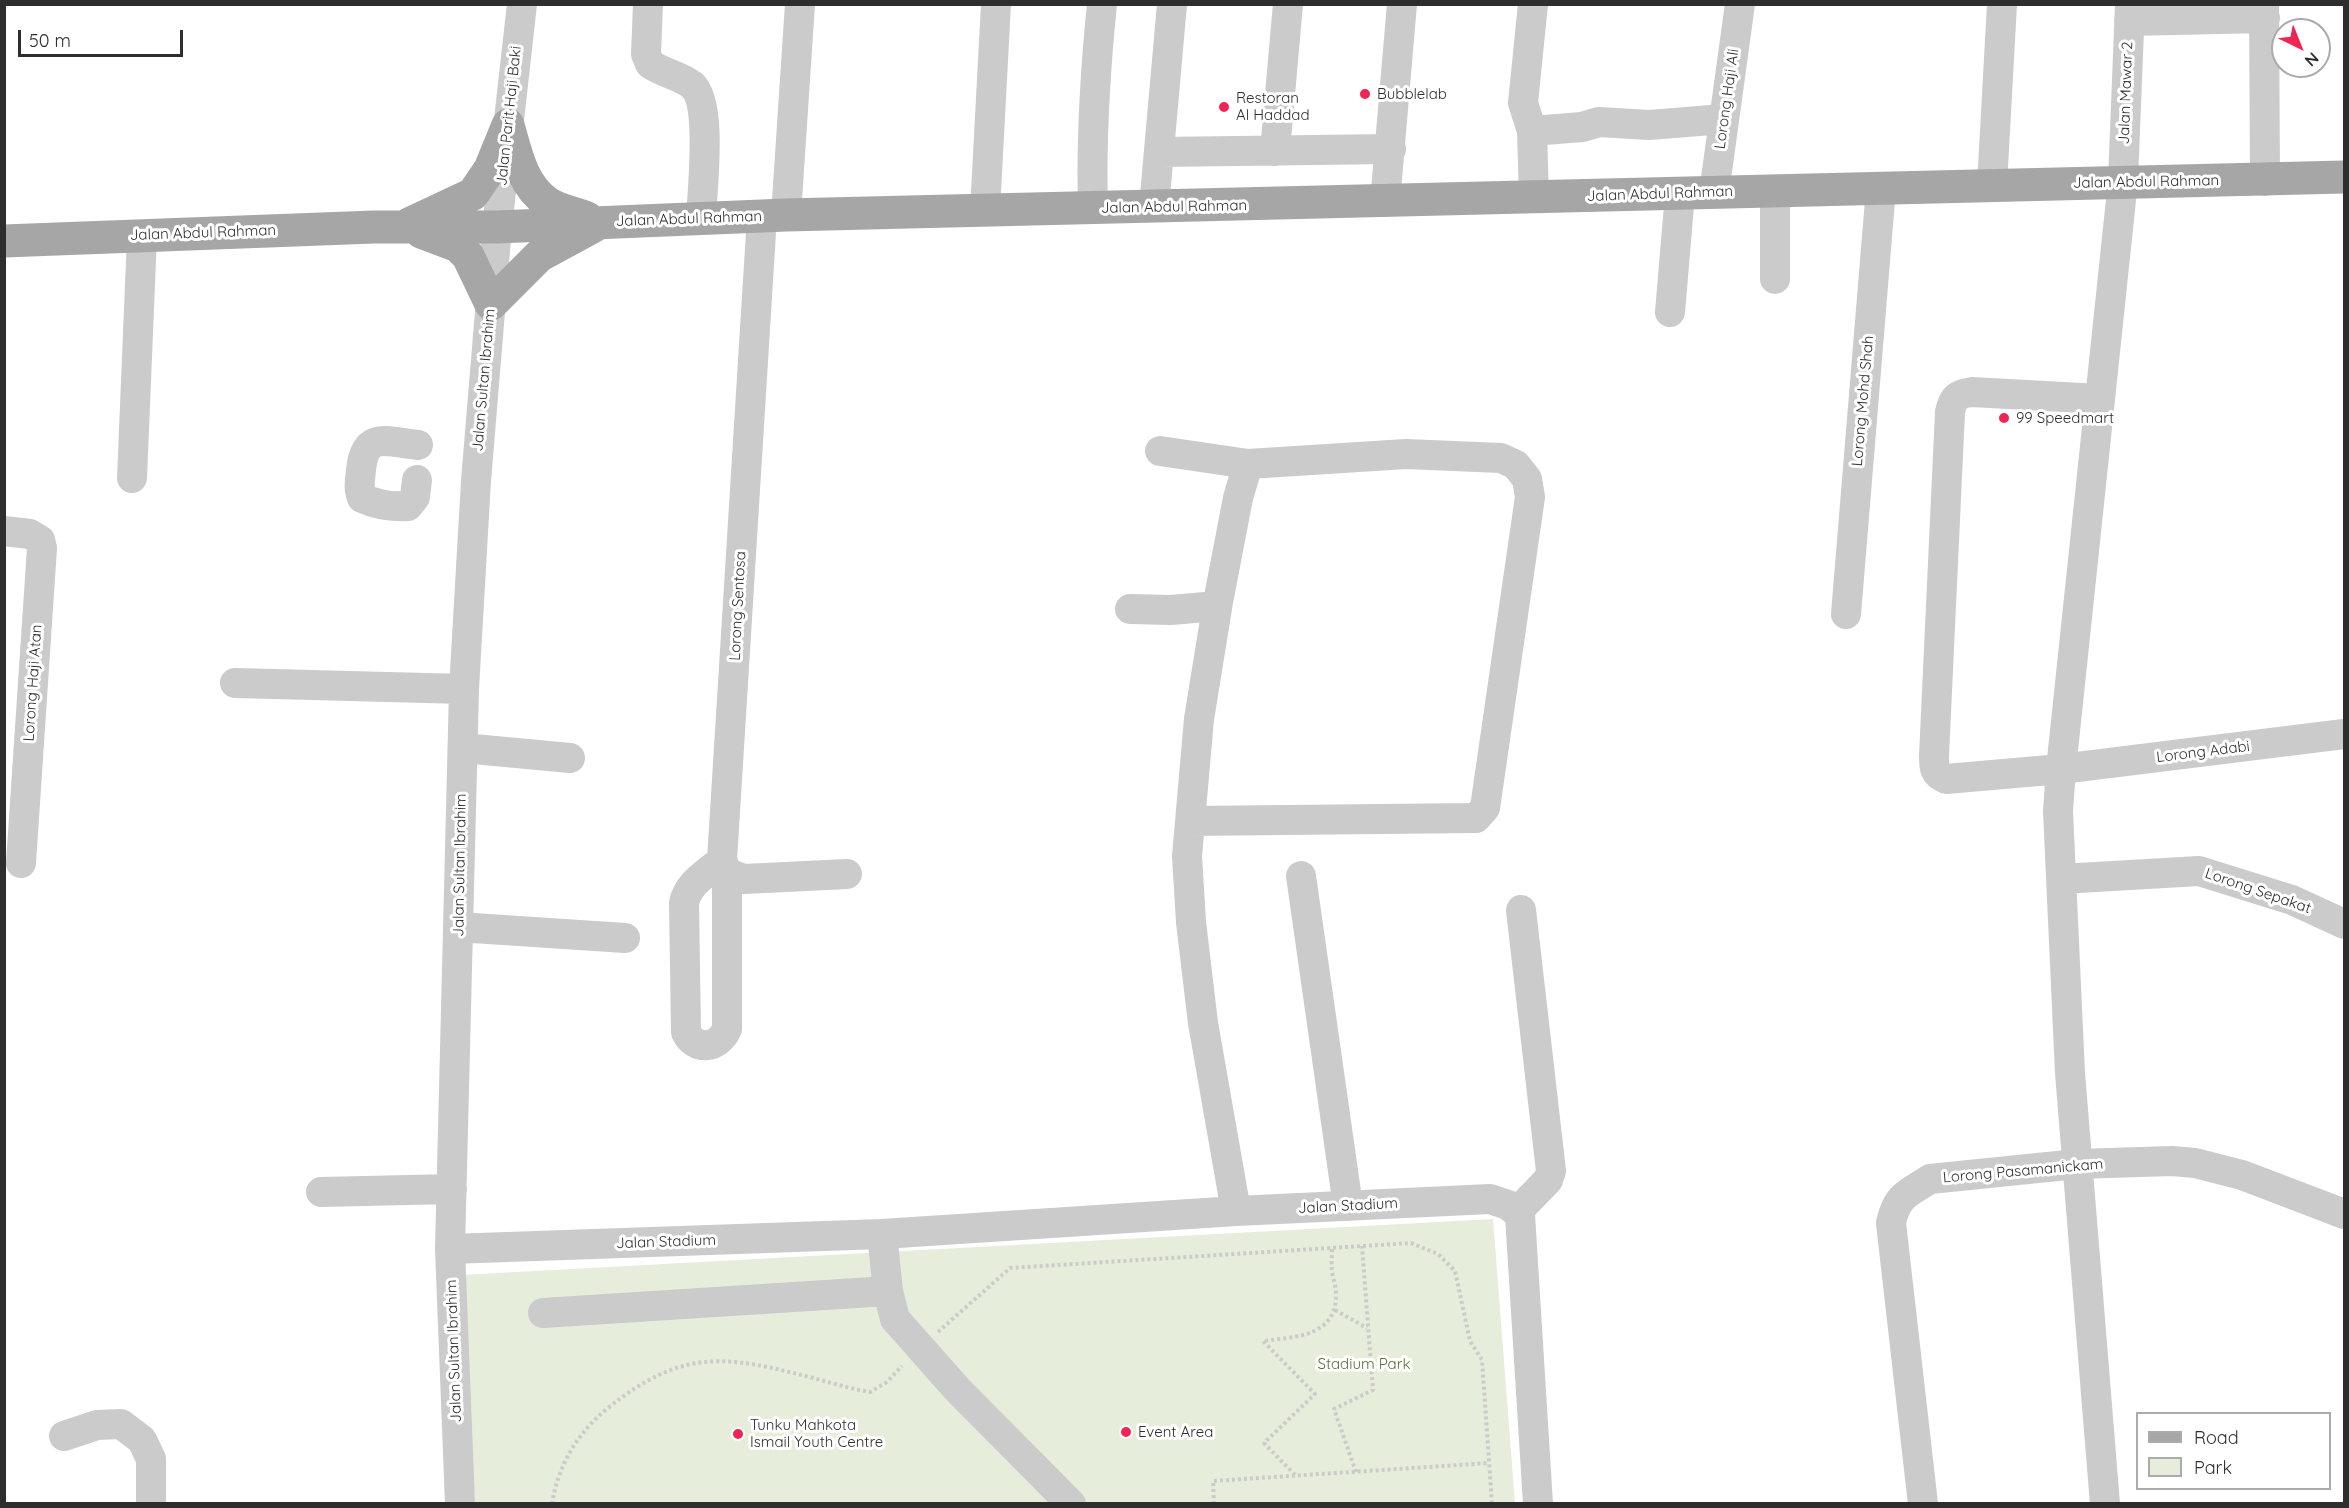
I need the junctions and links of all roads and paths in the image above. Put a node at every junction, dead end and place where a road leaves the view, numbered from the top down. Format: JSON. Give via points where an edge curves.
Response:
{"nodes":[{"id":1,"x":522,"y":4,"type":"edge"},
{"id":2,"x":648,"y":4,"type":"edge"},
{"id":3,"x":800,"y":4,"type":"edge"},
{"id":4,"x":996,"y":4,"type":"edge"},
{"id":5,"x":1102,"y":4,"type":"edge"},
{"id":6,"x":1172,"y":4,"type":"edge"},
{"id":7,"x":1288,"y":4,"type":"edge"},
{"id":8,"x":1402,"y":4,"type":"edge"},
{"id":9,"x":1533,"y":4,"type":"edge"},
{"id":10,"x":1740,"y":4,"type":"edge"},
{"id":11,"x":2002,"y":4,"type":"edge"},
{"id":12,"x":2264,"y":11,"type":"edge"},
{"id":13,"x":2129,"y":13,"type":"edge"},
{"id":14,"x":1724,"y":119,"type":"junction"},
{"id":15,"x":508,"y":125,"type":"junction"},
{"id":16,"x":1532,"y":131,"type":"junction"},
{"id":17,"x":1391,"y":149,"type":"junction"},
{"id":18,"x":1275,"y":151,"type":"junction"},
{"id":19,"x":1159,"y":152,"type":"junction"},
{"id":20,"x":2344,"y":177,"type":"edge"},
{"id":21,"x":2123,"y":181,"type":"junction"},
{"id":22,"x":2265,"y":181,"type":"junction"},
{"id":23,"x":1992,"y":185,"type":"junction"},
{"id":24,"x":1881,"y":188,"type":"junction"},
{"id":25,"x":1775,"y":191,"type":"junction"},
{"id":26,"x":1714,"y":193,"type":"junction"},
{"id":27,"x":1680,"y":194,"type":"junction"},
{"id":28,"x":1534,"y":198,"type":"junction"},
{"id":29,"x":1385,"y":202,"type":"junction"},
{"id":30,"x":1154,"y":207,"type":"junction"},
{"id":31,"x":1093,"y":208,"type":"junction"},
{"id":32,"x":985,"y":211,"type":"junction"},
{"id":33,"x":774,"y":216,"type":"junction"},
{"id":34,"x":701,"y":219,"type":"junction"},
{"id":35,"x":600,"y":223,"type":"junction"},
{"id":36,"x":405,"y":226,"type":"junction"},
{"id":37,"x":497,"y":227,"type":"junction"},
{"id":38,"x":142,"y":236,"type":"junction"},
{"id":39,"x":4,"y":241,"type":"edge"},
{"id":40,"x":1775,"y":279,"type":"dead end"},
{"id":41,"x":490,"y":304,"type":"junction"},
{"id":42,"x":1670,"y":312,"type":"dead end"},
{"id":43,"x":2100,"y":399,"type":"junction"},
{"id":44,"x":418,"y":445,"type":"dead end"},
{"id":45,"x":1160,"y":451,"type":"dead end"},
{"id":46,"x":1248,"y":464,"type":"junction"},
{"id":47,"x":132,"y":478,"type":"dead end"},
{"id":48,"x":417,"y":480,"type":"dead end"},
{"id":49,"x":4,"y":531,"type":"edge"},
{"id":50,"x":1217,"y":606,"type":"junction"},
{"id":51,"x":1130,"y":609,"type":"dead end"},
{"id":52,"x":1846,"y":614,"type":"dead end"},
{"id":53,"x":235,"y":683,"type":"dead end"},
{"id":54,"x":464,"y":689,"type":"junction"},
{"id":55,"x":2344,"y":734,"type":"edge"},
{"id":56,"x":463,"y":748,"type":"junction"},
{"id":57,"x":570,"y":758,"type":"dead end"},
{"id":58,"x":2061,"y":769,"type":"junction"},
{"id":59,"x":1190,"y":821,"type":"junction"},
{"id":60,"x":21,"y":863,"type":"dead end"},
{"id":61,"x":724,"y":867,"type":"junction"},
{"id":62,"x":847,"y":874,"type":"dead end"},
{"id":63,"x":1301,"y":876,"type":"dead end"},
{"id":64,"x":2061,"y":879,"type":"junction"},
{"id":65,"x":1521,"y":910,"type":"dead end"},
{"id":66,"x":2344,"y":924,"type":"edge"},
{"id":67,"x":458,"y":927,"type":"junction"},
{"id":68,"x":625,"y":938,"type":"dead end"},
{"id":69,"x":2077,"y":1164,"type":"junction"},
{"id":70,"x":452,"y":1189,"type":"junction"},
{"id":71,"x":321,"y":1192,"type":"dead end"},
{"id":72,"x":1348,"y":1206,"type":"junction"},
{"id":73,"x":1236,"y":1211,"type":"junction"},
{"id":74,"x":1517,"y":1212,"type":"junction"},
{"id":75,"x":2344,"y":1214,"type":"edge"},
{"id":76,"x":882,"y":1234,"type":"junction"},
{"id":77,"x":1362,"y":1246,"type":"junction"},
{"id":78,"x":1332,"y":1248,"type":"junction"},
{"id":79,"x":450,"y":1249,"type":"junction"},
{"id":80,"x":888,"y":1291,"type":"junction"},
{"id":81,"x":1335,"y":1310,"type":"junction"},
{"id":82,"x":543,"y":1313,"type":"dead end"},
{"id":83,"x":1367,"y":1328,"type":"junction"},
{"id":84,"x":920,"y":1348,"type":"junction"},
{"id":85,"x":64,"y":1436,"type":"dead end"},
{"id":86,"x":1489,"y":1463,"type":"junction"},
{"id":87,"x":1356,"y":1472,"type":"junction"},
{"id":88,"x":1295,"y":1475,"type":"junction"},
{"id":89,"x":151,"y":1503,"type":"edge"},
{"id":90,"x":459,"y":1503,"type":"edge"},
{"id":91,"x":552,"y":1503,"type":"edge"},
{"id":92,"x":1071,"y":1503,"type":"edge"},
{"id":93,"x":1214,"y":1503,"type":"edge"},
{"id":94,"x":1492,"y":1503,"type":"edge"},
{"id":95,"x":1538,"y":1503,"type":"edge"},
{"id":96,"x":1923,"y":1503,"type":"edge"},
{"id":97,"x":2105,"y":1503,"type":"edge"}],
"edges":[{"from":1,"to":15,"type":"street","name":"Jalan Parit Haji Baki"},
{"from":2,"to":34,"type":"street","via":[[646,54],[650,64],[693,86],[700,97],[705,118]]},
{"from":3,"to":33,"type":"street","name":"Lorong Sentosa"},
{"from":4,"to":32,"type":"street"},
{"from":5,"to":31,"type":"street","via":[[1092,138]]},
{"from":6,"to":19,"type":"street"},
{"from":7,"to":18,"type":"street"},
{"from":8,"to":17,"type":"street"},
{"from":9,"to":16,"type":"street","via":[[1524,103]]},
{"from":10,"to":14,"type":"street","name":"Lorong Haji Ali"},
{"from":11,"to":23,"type":"street"},
{"from":12,"to":13,"type":"street"},
{"from":12,"to":22,"type":"street"},
{"from":13,"to":21,"type":"street","name":"Jalan Mawar 2"},
{"from":14,"to":16,"type":"street","via":[[1649,125],[1599,122]]},
{"from":14,"to":26,"type":"street","name":"Lorong Haji Ali"},
{"from":15,"to":35,"type":"main road","via":[[520,167],[531,186],[548,203]]},
{"from":15,"to":36,"type":"main road","via":[[490,169],[473,194]]},
{"from":15,"to":37,"type":"street","name":"Jalan Parit Haji Baki"},
{"from":16,"to":28,"type":"street"},
{"from":17,"to":18,"type":"street"},
{"from":17,"to":29,"type":"street"},
{"from":18,"to":19,"type":"street"},
{"from":19,"to":30,"type":"street"},
{"from":20,"to":22,"type":"main road","name":"Jalan Abdul Rahman"},
{"from":21,"to":22,"type":"main road","name":"Jalan Abdul Rahman"},
{"from":21,"to":23,"type":"main road","name":"Jalan Abdul Rahman"},
{"from":21,"to":43,"type":"street","name":"Jalan Mawar 2"},
{"from":23,"to":24,"type":"main road","name":"Jalan Abdul Rahman"},
{"from":24,"to":25,"type":"main road","name":"Jalan Abdul Rahman"},
{"from":24,"to":52,"type":"street","name":"Lorong Mohd Shah"},
{"from":25,"to":26,"type":"main road","name":"Jalan Abdul Rahman"},
{"from":25,"to":40,"type":"street"},
{"from":26,"to":27,"type":"main road","name":"Jalan Abdul Rahman"},
{"from":27,"to":28,"type":"main road","name":"Jalan Abdul Rahman"},
{"from":27,"to":42,"type":"street"},
{"from":28,"to":29,"type":"main road","name":"Jalan Abdul Rahman"},
{"from":29,"to":30,"type":"main road","name":"Jalan Abdul Rahman"},
{"from":30,"to":31,"type":"main road","name":"Jalan Abdul Rahman"},
{"from":31,"to":32,"type":"main road","name":"Jalan Abdul Rahman"},
{"from":32,"to":33,"type":"main road","name":"Jalan Abdul Rahman"},
{"from":33,"to":34,"type":"main road","name":"Jalan Abdul Rahman"},
{"from":33,"to":61,"type":"street","name":"Lorong Sentosa"},
{"from":34,"to":35,"type":"main road","name":"Jalan Abdul Rahman"},
{"from":35,"to":37,"type":"main road","name":"Jalan Abdul Rahman"},
{"from":35,"to":41,"type":"main road","via":[[539,256]]},
{"from":36,"to":37,"type":"main road","name":"Jalan Abdul Rahman"},
{"from":36,"to":38,"type":"main road","name":"Jalan Abdul Rahman"},
{"from":36,"to":41,"type":"main road","via":[[458,246],[468,256]]},
{"from":37,"to":41,"type":"street","name":"Jalan Sultan Ibrahim"},
{"from":38,"to":39,"type":"main road","name":"Jalan Abdul Rahman"},
{"from":38,"to":47,"type":"street"},
{"from":41,"to":54,"type":"street","name":"Jalan Sultan Ibrahim"},
{"from":43,"to":58,"type":"street","name":"Jalan Mawar 2"},
{"from":43,"to":58,"type":"street","name":"Lorong Adabi","via":[[1972,392],[1959,394],[1950,412],[1934,768],[1938,776],[1946,779]]},
{"from":44,"to":48,"type":"street","via":[[377,442],[368,446],[363,454],[359,492],[367,501],[391,507],[408,506],[415,497]]},
{"from":45,"to":46,"type":"street"},
{"from":46,"to":50,"type":"street"},
{"from":46,"to":59,"type":"street","via":[[1406,454],[1501,458],[1516,465],[1527,479],[1530,497],[1485,808],[1476,818]]},
{"from":49,"to":60,"type":"street","name":"Lorong Haji Atan","via":[[30,534],[40,540],[42,548]]},
{"from":50,"to":51,"type":"street"},
{"from":50,"to":59,"type":"street","via":[[1199,718]]},
{"from":53,"to":54,"type":"street"},
{"from":54,"to":56,"type":"street","name":"Jalan Sultan Ibrahim"},
{"from":55,"to":58,"type":"street","name":"Lorong Adabi"},
{"from":56,"to":57,"type":"street"},
{"from":56,"to":67,"type":"street","name":"Jalan Sultan Ibrahim"},
{"from":58,"to":64,"type":"street","name":"Jalan Mawar 2"},
{"from":59,"to":73,"type":"street","via":[[1187,856],[1191,922],[1203,1023]]},
{"from":61,"to":61,"type":"street","name":"Lorong Sentosa","via":[[727,1029],[717,1044],[696,1044],[686,1032],[684,903],[693,884]]},
{"from":61,"to":62,"type":"street","via":[[744,879]]},
{"from":63,"to":72,"type":"street"},
{"from":64,"to":66,"type":"street","name":"Lorong Sepakat","via":[[2199,871],[2292,900]]},
{"from":64,"to":69,"type":"street","name":"Jalan Mawar 2"},
{"from":65,"to":74,"type":"street","via":[[1551,1171],[1548,1180]]},
{"from":67,"to":68,"type":"street"},
{"from":67,"to":70,"type":"street","name":"Jalan Sultan Ibrahim"},
{"from":69,"to":75,"type":"street","name":"Lorong Pasamanickam","via":[[2195,1163],[2242,1175]]},
{"from":69,"to":96,"type":"street","name":"Lorong Pasamanickam","via":[[1930,1179],[1895,1205],[1891,1223]]},
{"from":69,"to":97,"type":"street","name":"Jalan Mawar 2"},
{"from":70,"to":71,"type":"street"},
{"from":70,"to":79,"type":"street","name":"Jalan Sultan Ibrahim"},
{"from":72,"to":73,"type":"street","name":"Jalan Stadium"},
{"from":72,"to":74,"type":"street","name":"Jalan Stadium","via":[[1490,1199]]},
{"from":73,"to":76,"type":"street","name":"Jalan Stadium"},
{"from":74,"to":95,"type":"street"},
{"from":76,"to":79,"type":"street","name":"Jalan Stadium"},
{"from":76,"to":80,"type":"street"},
{"from":77,"to":78,"type":"path"},
{"from":77,"to":83,"type":"path"},
{"from":77,"to":86,"type":"path","via":[[1411,1243],[1438,1254],[1455,1270],[1470,1341],[1482,1360]]},
{"from":78,"to":81,"type":"path"},
{"from":78,"to":84,"type":"path","via":[[1010,1268]]},
{"from":79,"to":90,"type":"street","name":"Jalan Sultan Ibrahim"},
{"from":80,"to":82,"type":"street"},
{"from":80,"to":84,"type":"street","via":[[895,1319]]},
{"from":81,"to":83,"type":"path"},
{"from":81,"to":88,"type":"path","via":[[1322,1327],[1308,1335],[1263,1341],[1315,1394],[1264,1443]]},
{"from":83,"to":87,"type":"path","via":[[1373,1390],[1334,1409]]},
{"from":84,"to":91,"type":"path","via":[[887,1382],[870,1392],[759,1365],[720,1360],[686,1364],[659,1374],[592,1421],[568,1453]]},
{"from":84,"to":92,"type":"street"},
{"from":85,"to":89,"type":"street","via":[[97,1425],[121,1424],[142,1440],[151,1459]]},
{"from":86,"to":87,"type":"path"},
{"from":86,"to":94,"type":"path"},
{"from":87,"to":88,"type":"path"},
{"from":88,"to":93,"type":"path","via":[[1213,1480]]}]}
